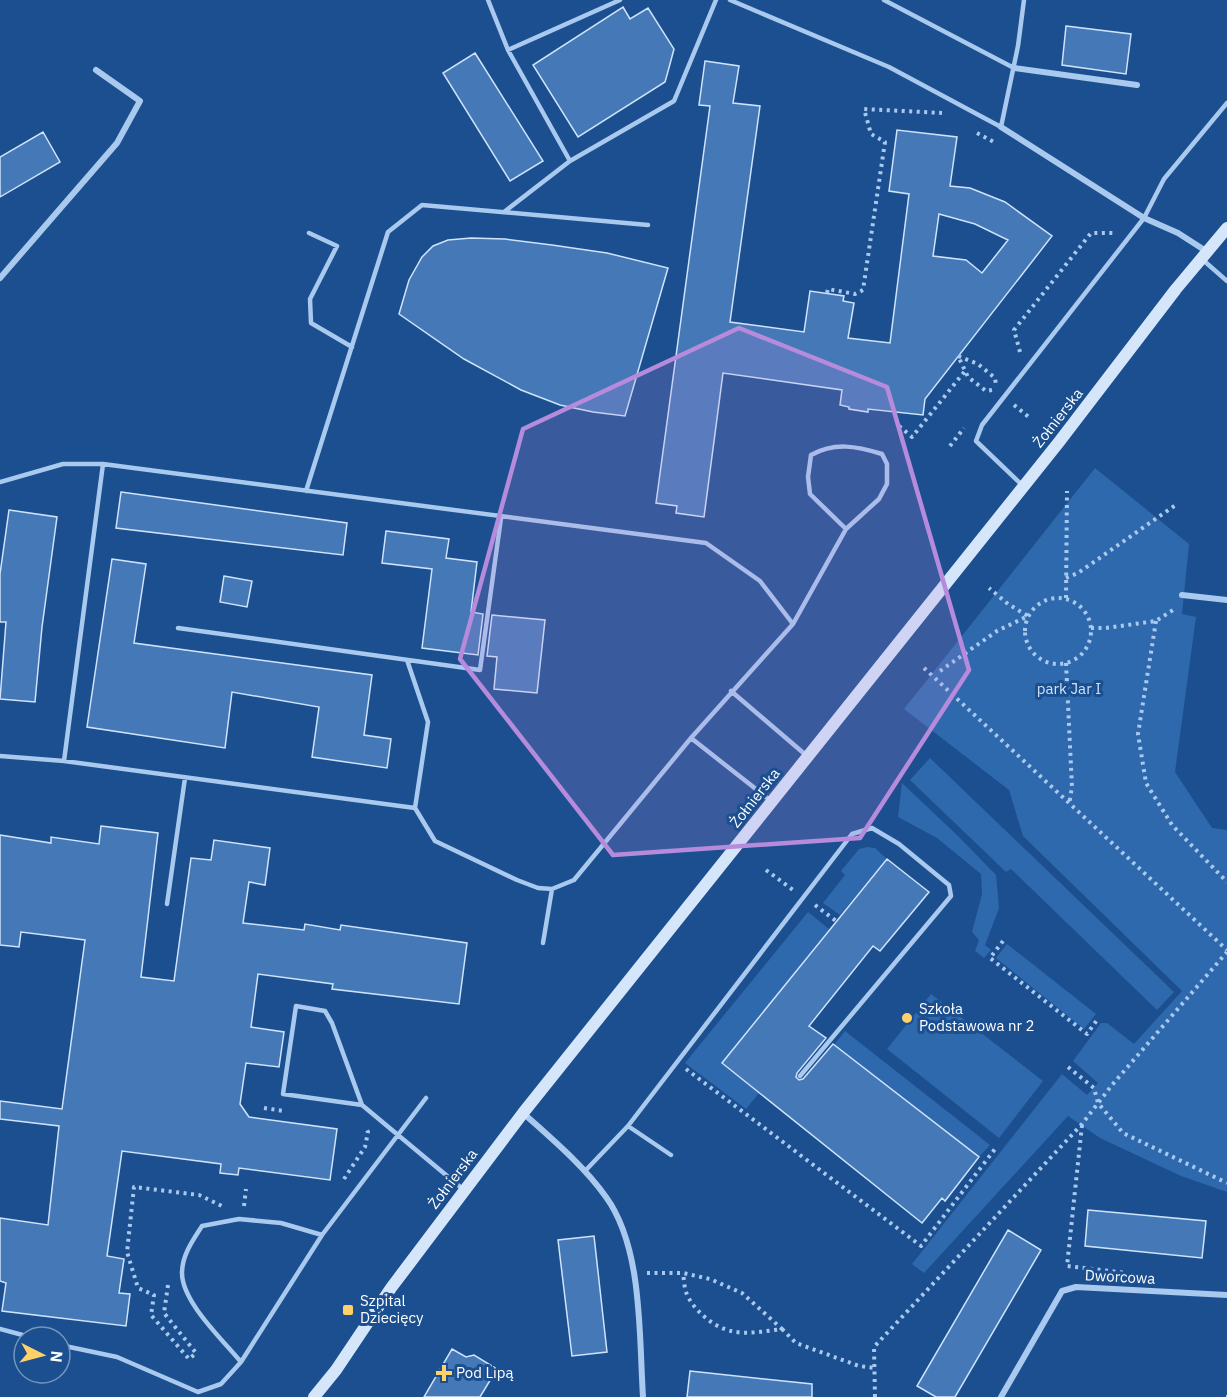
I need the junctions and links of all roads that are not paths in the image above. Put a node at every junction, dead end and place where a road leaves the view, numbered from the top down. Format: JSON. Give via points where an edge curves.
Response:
{"nodes":[{"id":1,"x":488,"y":0,"type":"edge"},
{"id":2,"x":620,"y":0,"type":"edge"},
{"id":3,"x":716,"y":0,"type":"edge"},
{"id":4,"x":730,"y":0,"type":"edge"},
{"id":5,"x":884,"y":0,"type":"edge"},
{"id":6,"x":1024,"y":0,"type":"edge"},
{"id":7,"x":508,"y":50,"type":"junction"},
{"id":8,"x":1014,"y":68,"type":"junction"},
{"id":9,"x":96,"y":70,"type":"dead end"},
{"id":10,"x":1137,"y":85,"type":"dead end"},
{"id":11,"x":1227,"y":103,"type":"edge"},
{"id":12,"x":1001,"y":127,"type":"junction"},
{"id":13,"x":570,"y":161,"type":"junction"},
{"id":14,"x":504,"y":212,"type":"junction"},
{"id":15,"x":1144,"y":218,"type":"junction"},
{"id":16,"x":648,"y":225,"type":"dead end"},
{"id":17,"x":1227,"y":228,"type":"edge"},
{"id":18,"x":309,"y":233,"type":"dead end"},
{"id":19,"x":1203,"y":255,"type":"junction"},
{"id":20,"x":0,"y":278,"type":"edge"},
{"id":21,"x":1227,"y":281,"type":"edge"},
{"id":22,"x":352,"y":347,"type":"junction"},
{"id":23,"x":103,"y":464,"type":"junction"},
{"id":24,"x":0,"y":482,"type":"edge"},
{"id":25,"x":1023,"y":486,"type":"junction"},
{"id":26,"x":306,"y":491,"type":"junction"},
{"id":27,"x":501,"y":518,"type":"junction"},
{"id":28,"x":846,"y":529,"type":"junction"},
{"id":29,"x":1182,"y":595,"type":"road end"},
{"id":30,"x":1227,"y":600,"type":"edge"},
{"id":31,"x":793,"y":624,"type":"junction"},
{"id":32,"x":178,"y":628,"type":"dead end"},
{"id":33,"x":407,"y":660,"type":"junction"},
{"id":34,"x":731,"y":692,"type":"junction"},
{"id":35,"x":691,"y":738,"type":"junction"},
{"id":36,"x":0,"y":756,"type":"edge"},
{"id":37,"x":808,"y":756,"type":"junction"},
{"id":38,"x":64,"y":761,"type":"junction"},
{"id":39,"x":185,"y":778,"type":"junction"},
{"id":40,"x":772,"y":802,"type":"junction"},
{"id":41,"x":415,"y":808,"type":"junction"},
{"id":42,"x":552,"y":890,"type":"junction"},
{"id":43,"x":167,"y":904,"type":"dead end"},
{"id":44,"x":543,"y":943,"type":"dead end"},
{"id":45,"x":800,"y":1076,"type":"dead end"},
{"id":46,"x":426,"y":1098,"type":"dead end"},
{"id":47,"x":362,"y":1105,"type":"junction"},
{"id":48,"x":523,"y":1113,"type":"junction"},
{"id":49,"x":628,"y":1126,"type":"junction"},
{"id":50,"x":397,"y":1135,"type":"junction"},
{"id":51,"x":671,"y":1155,"type":"dead end"},
{"id":52,"x":585,"y":1171,"type":"junction"},
{"id":53,"x":464,"y":1190,"type":"junction"},
{"id":54,"x":322,"y":1235,"type":"junction"},
{"id":55,"x":1227,"y":1296,"type":"edge"},
{"id":56,"x":72,"y":1348,"type":"edge"},
{"id":57,"x":241,"y":1362,"type":"junction"},
{"id":58,"x":336,"y":1370,"type":"junction"},
{"id":59,"x":314,"y":1397,"type":"edge"},
{"id":60,"x":323,"y":1397,"type":"edge"},
{"id":61,"x":643,"y":1397,"type":"edge"},
{"id":62,"x":1001,"y":1397,"type":"edge"}],
"edges":[{"from":1,"to":7,"type":"lane"},
{"from":2,"to":7,"type":"lane"},
{"from":3,"to":13,"type":"lane","via":[[674,101]]},
{"from":4,"to":12,"type":"lane","via":[[889,67]]},
{"from":5,"to":8,"type":"lane"},
{"from":6,"to":8,"type":"lane"},
{"from":7,"to":13,"type":"lane"},
{"from":8,"to":10,"type":"street"},
{"from":8,"to":12,"type":"lane"},
{"from":9,"to":20,"type":"street","via":[[140,101],[117,143]]},
{"from":11,"to":15,"type":"lane","via":[[1164,179]]},
{"from":12,"to":15,"type":"street"},
{"from":13,"to":14,"type":"lane"},
{"from":14,"to":16,"type":"lane"},
{"from":14,"to":22,"type":"lane","via":[[422,205],[388,232]]},
{"from":15,"to":19,"type":"street","via":[[1178,233]]},
{"from":15,"to":25,"type":"lane","via":[[982,425],[976,441]]},
{"from":17,"to":19,"type":"street","name":"Żołnierska"},
{"from":18,"to":22,"type":"lane","via":[[337,246],[310,299],[311,323]]},
{"from":19,"to":21,"type":"lane"},
{"from":19,"to":25,"type":"street","name":"Żołnierska"},
{"from":22,"to":26,"type":"lane"},
{"from":23,"to":24,"type":"lane","via":[[63,464]]},
{"from":23,"to":26,"type":"lane"},
{"from":23,"to":38,"type":"lane"},
{"from":25,"to":37,"type":"street","name":"Żołnierska"},
{"from":26,"to":27,"type":"lane"},
{"from":27,"to":31,"type":"lane","via":[[706,543],[760,581]]},
{"from":27,"to":33,"type":"lane","via":[[480,670]]},
{"from":28,"to":28,"type":"lane","via":[[879,499],[887,484],[887,465],[882,454],[867,449],[826,447],[811,455],[810,494]]},
{"from":28,"to":31,"type":"lane"},
{"from":29,"to":30,"type":"street"},
{"from":31,"to":34,"type":"lane"},
{"from":32,"to":33,"type":"lane"},
{"from":33,"to":41,"type":"lane","via":[[428,722]]},
{"from":34,"to":35,"type":"lane"},
{"from":34,"to":37,"type":"lane"},
{"from":35,"to":40,"type":"lane"},
{"from":35,"to":42,"type":"lane","via":[[574,880]]},
{"from":36,"to":38,"type":"lane"},
{"from":37,"to":40,"type":"street","name":"Żołnierska"},
{"from":38,"to":39,"type":"lane"},
{"from":39,"to":41,"type":"lane"},
{"from":39,"to":43,"type":"lane"},
{"from":40,"to":48,"type":"street","name":"Żołnierska"},
{"from":41,"to":42,"type":"lane","via":[[435,841],[517,880]]},
{"from":42,"to":44,"type":"lane"},
{"from":45,"to":49,"type":"lane","via":[[951,896],[949,885],[899,844],[872,828],[852,834]]},
{"from":46,"to":50,"type":"lane"},
{"from":47,"to":47,"type":"lane","via":[[325,1011],[296,1006],[283,1094]]},
{"from":47,"to":50,"type":"lane"},
{"from":48,"to":52,"type":"street"},
{"from":48,"to":53,"type":"street","name":"Żołnierska"},
{"from":49,"to":51,"type":"lane"},
{"from":49,"to":52,"type":"lane"},
{"from":50,"to":53,"type":"lane"},
{"from":50,"to":54,"type":"lane"},
{"from":52,"to":61,"type":"street","via":[[608,1199],[630,1250]]},
{"from":53,"to":58,"type":"street","name":"Żołnierska"},
{"from":54,"to":57,"type":"lane"},
{"from":54,"to":57,"type":"lane","via":[[281,1223],[239,1219],[202,1226],[186,1252],[182,1274],[189,1299]]},
{"from":55,"to":62,"type":"street","name":"Dworcowa","via":[[1076,1287],[1062,1292]]},
{"from":56,"to":57,"type":"lane","via":[[117,1357],[198,1392],[221,1384]]},
{"from":58,"to":59,"type":"street","name":"Żołnierska"},
{"from":58,"to":60,"type":"street","name":"Żołnierska"}]}
